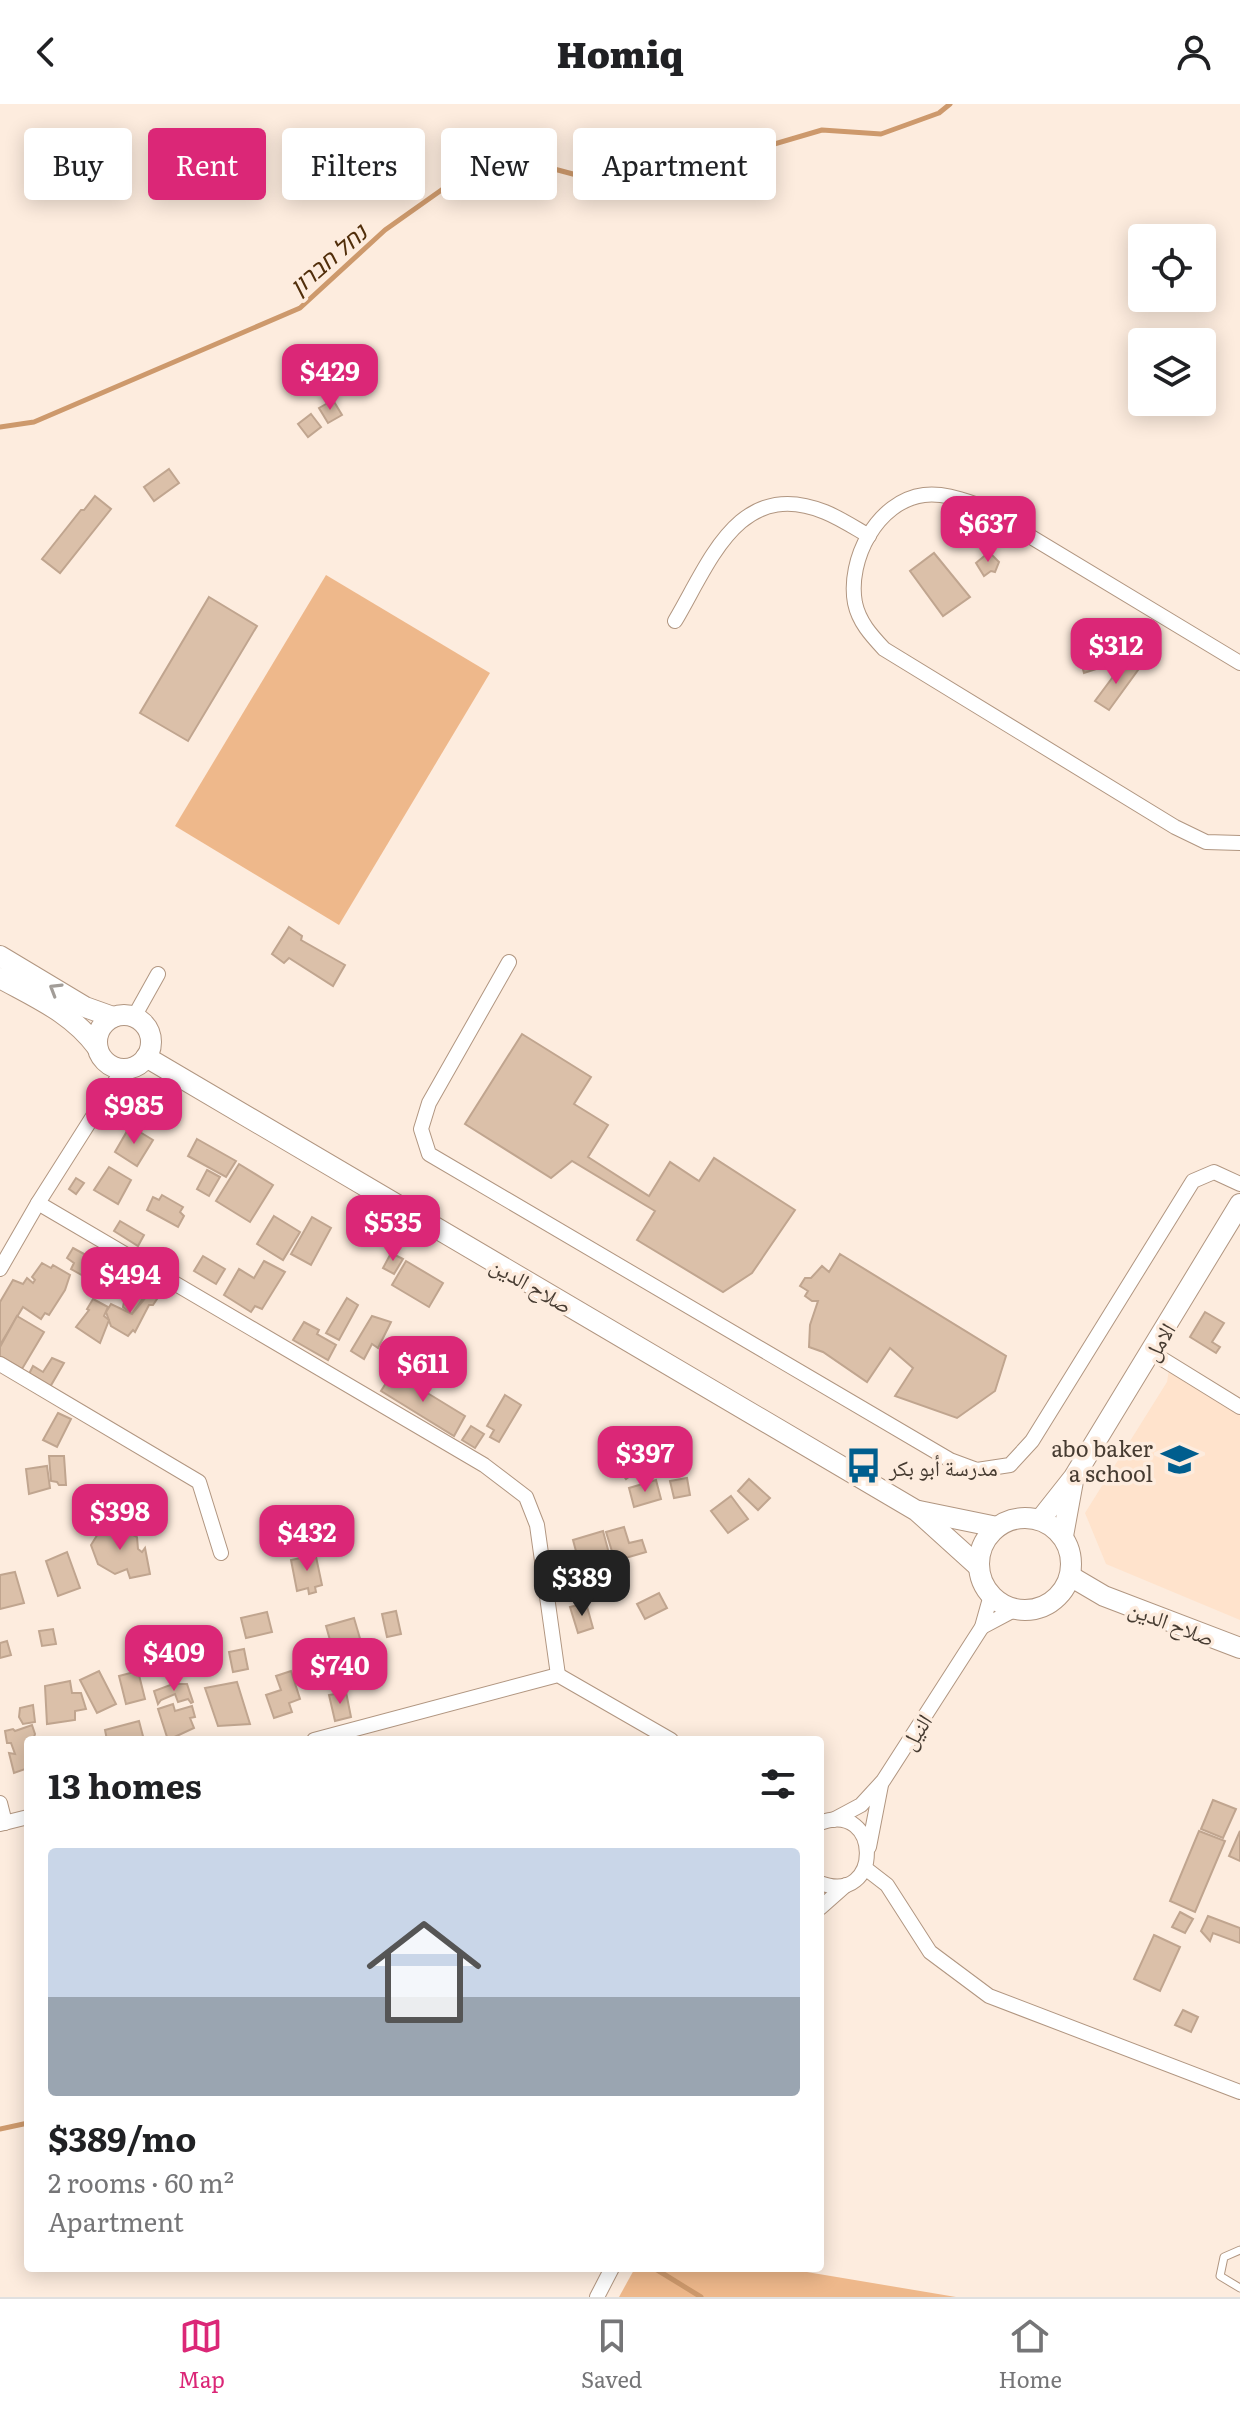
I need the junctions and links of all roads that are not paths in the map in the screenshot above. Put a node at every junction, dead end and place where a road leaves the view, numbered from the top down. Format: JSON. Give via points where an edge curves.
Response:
{"nodes":[{"id":1,"x":869,"y":536,"type":"junction"},
{"id":2,"x":675,"y":621,"type":"dead end"},
{"id":3,"x":1240,"y":663,"type":"edge"},
{"id":4,"x":1240,"y":843,"type":"edge"},
{"id":5,"x":1,"y":962,"type":"edge"},
{"id":6,"x":509,"y":962,"type":"dead end"},
{"id":7,"x":158,"y":974,"type":"dead end"},
{"id":8,"x":123,"y":1017,"type":"junction"},
{"id":9,"x":97,"y":1047,"type":"junction"},
{"id":10,"x":146,"y":1057,"type":"junction"},
{"id":11,"x":123,"y":1069,"type":"junction"},
{"id":12,"x":1240,"y":1184,"type":"edge"},
{"id":13,"x":38,"y":1203,"type":"junction"},
{"id":14,"x":1240,"y":1204,"type":"edge"},
{"id":15,"x":0,"y":1269,"type":"edge"},
{"id":16,"x":1151,"y":1352,"type":"junction"},
{"id":17,"x":0,"y":1364,"type":"edge"},
{"id":18,"x":1240,"y":1407,"type":"edge"},
{"id":19,"x":1074,"y":1477,"type":"junction"},
{"id":20,"x":917,"y":1511,"type":"junction"},
{"id":21,"x":1040,"y":1520,"type":"junction"},
{"id":22,"x":997,"y":1527,"type":"junction"},
{"id":23,"x":1063,"y":1536,"type":"junction"},
{"id":24,"x":221,"y":1553,"type":"dead end"},
{"id":25,"x":979,"y":1567,"type":"junction"},
{"id":26,"x":1070,"y":1576,"type":"junction"},
{"id":27,"x":991,"y":1595,"type":"junction"},
{"id":28,"x":1104,"y":1596,"type":"junction"},
{"id":29,"x":1056,"y":1599,"type":"junction"},
{"id":30,"x":1016,"y":1609,"type":"junction"},
{"id":31,"x":982,"y":1627,"type":"junction"},
{"id":32,"x":1240,"y":1648,"type":"edge"},
{"id":33,"x":558,"y":1675,"type":"junction"},
{"id":34,"x":329,"y":1736,"type":"edge"},
{"id":35,"x":664,"y":1736,"type":"edge"},
{"id":36,"x":883,"y":1781,"type":"junction"},
{"id":37,"x":0,"y":1803,"type":"edge"},
{"id":38,"x":24,"y":1818,"type":"edge"},
{"id":39,"x":824,"y":1821,"type":"edge"},
{"id":40,"x":2,"y":1823,"type":"edge"},
{"id":41,"x":869,"y":1852,"type":"junction"},
{"id":42,"x":865,"y":1868,"type":"junction"},
{"id":43,"x":824,"y":1884,"type":"edge"},
{"id":44,"x":846,"y":1885,"type":"junction"},
{"id":45,"x":824,"y":1904,"type":"edge"},
{"id":46,"x":1240,"y":2092,"type":"edge"},
{"id":47,"x":1240,"y":2250,"type":"edge"},
{"id":48,"x":610,"y":2272,"type":"edge"},
{"id":49,"x":1240,"y":2288,"type":"edge"},
{"id":50,"x":597,"y":2297,"type":"edge"}],
"edges":[{"from":1,"to":2,"type":"street","via":[[802,506],[777,503],[755,511],[722,540]]},
{"from":1,"to":3,"type":"street","via":[[892,508],[921,495],[947,495],[978,505]]},
{"from":1,"to":4,"type":"street","via":[[853,575],[855,604],[865,630],[884,649],[1175,827],[1206,842]]},
{"from":8,"to":5,"type":"main road","one_way":true,"via":[[85,1007]]},
{"from":5,"to":9,"type":"main road","via":[[84,1029]]},
{"from":6,"to":12,"type":"street","via":[[429,1103],[421,1129],[429,1154],[950,1460],[977,1470],[1010,1465],[1032,1441],[1193,1181],[1214,1172]]},
{"from":7,"to":8,"type":"street"},
{"from":8,"to":9,"type":"main road","via":[[100,1029]]},
{"from":8,"to":10,"type":"main road","via":[[145,1025],[151,1041]]},
{"from":9,"to":11,"type":"main road","via":[[106,1062]]},
{"from":10,"to":11,"type":"main road"},
{"from":10,"to":20,"type":"main road","name":"صلاح الدين"},
{"from":11,"to":13,"type":"street"},
{"from":13,"to":15,"type":"street"},
{"from":13,"to":33,"type":"street","via":[[484,1465],[526,1497],[537,1525]]},
{"from":14,"to":16,"type":"main road","name":"الامل"},
{"from":16,"to":18,"type":"street"},
{"from":16,"to":19,"type":"main road","name":"الامل"},
{"from":17,"to":24,"type":"street","via":[[199,1482]]},
{"from":19,"to":21,"type":"main road","name":"الامل"},
{"from":19,"to":23,"type":"main road","name":"الامل"},
{"from":20,"to":22,"type":"main road","name":"صلاح الدين"},
{"from":20,"to":25,"type":"main road","name":"صلاح الدين"},
{"from":21,"to":22,"type":"main road","via":[[1011,1520]]},
{"from":21,"to":23,"type":"main road"},
{"from":22,"to":25,"type":"main road","via":[[980,1552]]},
{"from":23,"to":26,"type":"main road"},
{"from":25,"to":27,"type":"main road"},
{"from":26,"to":28,"type":"main road","name":"صلاح الدين"},
{"from":26,"to":29,"type":"main road"},
{"from":27,"to":30,"type":"main road"},
{"from":27,"to":31,"type":"street","name":"النيل"},
{"from":28,"to":29,"type":"main road","name":"صلاح الدين"},
{"from":28,"to":32,"type":"main road","name":"صلاح الدين"},
{"from":29,"to":30,"type":"main road","via":[[1044,1607]]},
{"from":30,"to":31,"type":"street","name":"النيل"},
{"from":31,"to":36,"type":"street","name":"النيل"},
{"from":33,"to":34,"type":"street"},
{"from":33,"to":35,"type":"street"},
{"from":36,"to":39,"type":"street","name":"النيل","via":[[861,1805]]},
{"from":36,"to":41,"type":"street"},
{"from":37,"to":40,"type":"street"},
{"from":38,"to":40,"type":"street"},
{"from":39,"to":41,"type":"street","via":[[844,1821],[862,1833]]},
{"from":41,"to":42,"type":"street"},
{"from":42,"to":44,"type":"street"},
{"from":42,"to":46,"type":"street","via":[[887,1885],[930,1952],[989,1996]]},
{"from":43,"to":44,"type":"street"},
{"from":44,"to":45,"type":"street"},
{"from":47,"to":49,"type":"lane","via":[[1224,2257],[1220,2276]]},
{"from":48,"to":50,"type":"street"}]}
